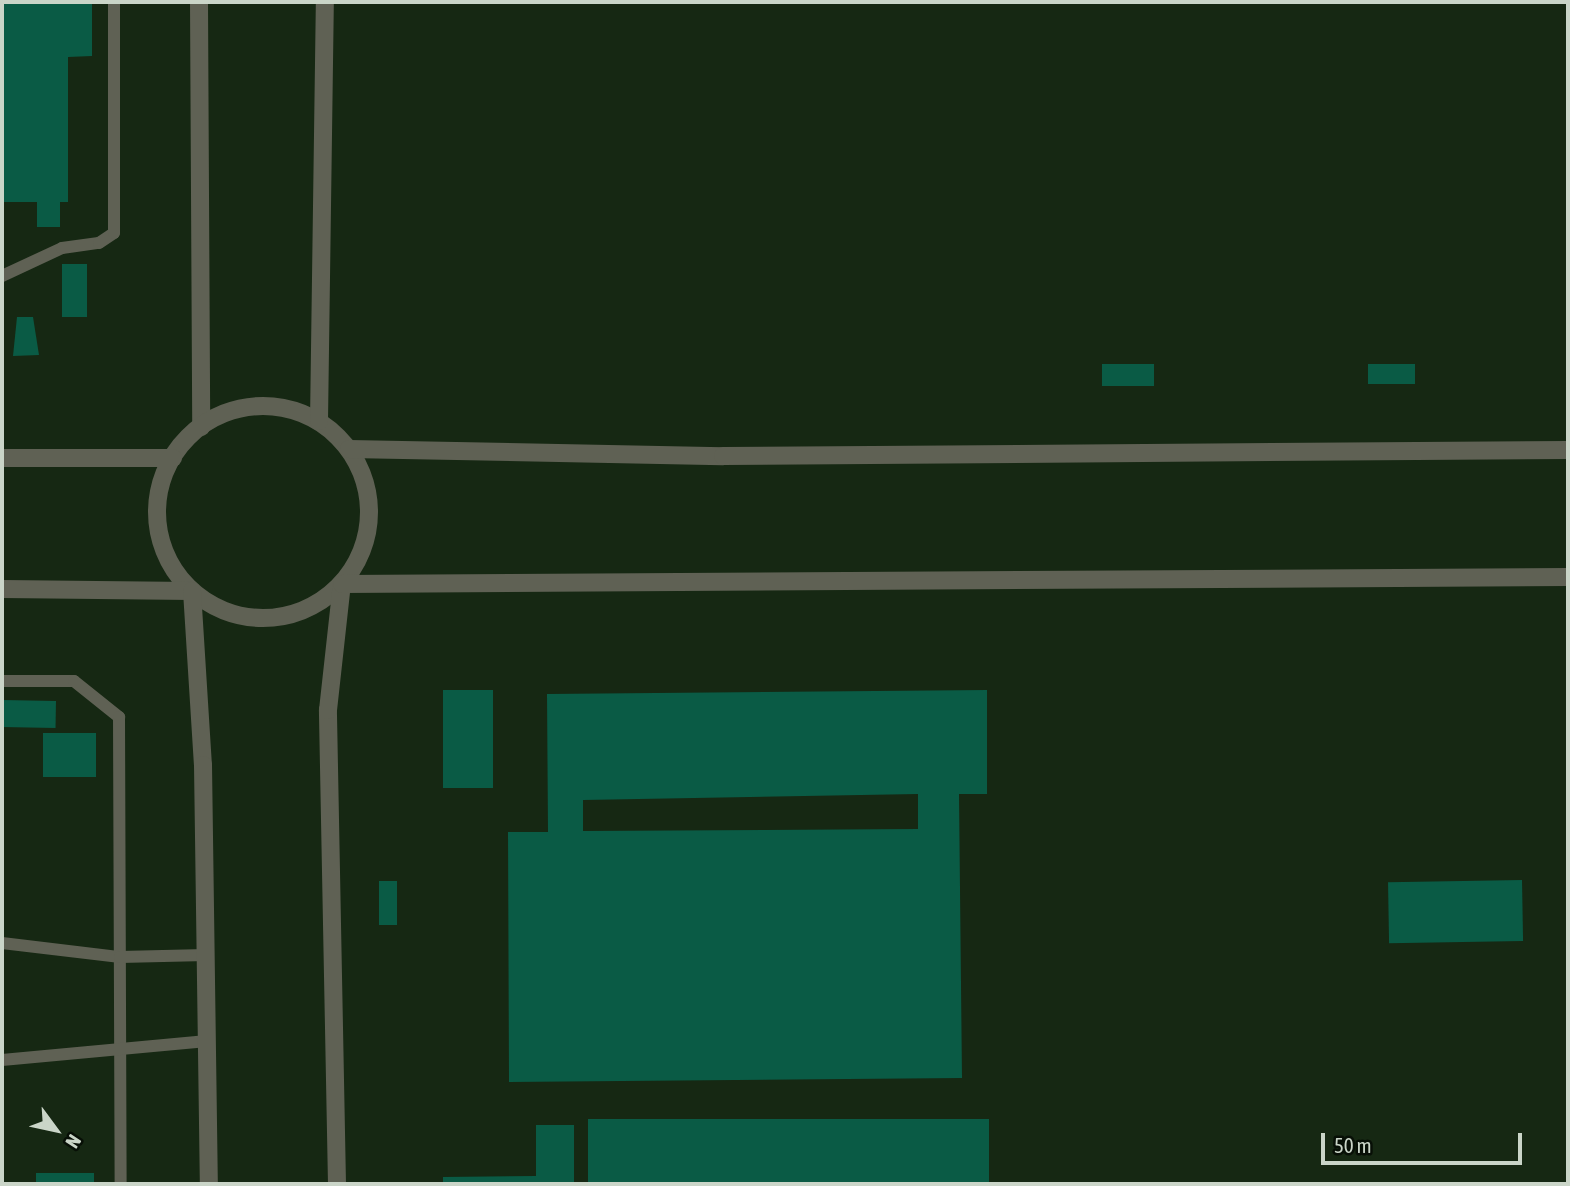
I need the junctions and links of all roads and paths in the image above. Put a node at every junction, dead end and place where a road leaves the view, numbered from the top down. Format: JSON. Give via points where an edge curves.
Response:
{"nodes":[{"id":1,"x":114,"y":2,"type":"edge"},
{"id":2,"x":199,"y":2,"type":"edge"},
{"id":3,"x":325,"y":2,"type":"edge"},
{"id":4,"x":2,"y":276,"type":"edge"},
{"id":5,"x":318,"y":421,"type":"junction"},
{"id":6,"x":201,"y":427,"type":"junction"},
{"id":7,"x":349,"y":449,"type":"junction"},
{"id":8,"x":1568,"y":450,"type":"edge"},
{"id":9,"x":2,"y":458,"type":"edge"},
{"id":10,"x":173,"y":458,"type":"junction"},
{"id":11,"x":1568,"y":577,"type":"edge"},
{"id":12,"x":342,"y":584,"type":"junction"},
{"id":13,"x":2,"y":589,"type":"edge"},
{"id":14,"x":192,"y":591,"type":"junction"},
{"id":15,"x":2,"y":681,"type":"edge"},
{"id":16,"x":2,"y":943,"type":"edge"},
{"id":17,"x":206,"y":955,"type":"junction"},
{"id":18,"x":120,"y":957,"type":"junction"},
{"id":19,"x":207,"y":1041,"type":"junction"},
{"id":20,"x":120,"y":1046,"type":"junction"},
{"id":21,"x":2,"y":1060,"type":"edge"},
{"id":22,"x":121,"y":1184,"type":"edge"},
{"id":23,"x":209,"y":1184,"type":"edge"},
{"id":24,"x":337,"y":1184,"type":"edge"}],
"edges":[{"from":1,"to":4,"type":"lane","via":[[114,233],[99,243],[62,248]]},
{"from":2,"to":6,"type":"street"},
{"from":3,"to":5,"type":"street"},
{"from":5,"to":6,"type":"street","via":[[280,407],[259,406],[238,409]]},
{"from":5,"to":7,"type":"street"},
{"from":6,"to":10,"type":"street"},
{"from":7,"to":8,"type":"street","via":[[723,456]]},
{"from":7,"to":12,"type":"street","via":[[366,486],[369,507],[363,548]]},
{"from":9,"to":10,"type":"street"},
{"from":10,"to":14,"type":"street","via":[[161,486],[157,517],[167,558]]},
{"from":11,"to":12,"type":"street"},
{"from":12,"to":14,"type":"street","via":[[308,608],[268,618],[227,612]]},
{"from":12,"to":24,"type":"street","via":[[328,710]]},
{"from":13,"to":14,"type":"street"},
{"from":14,"to":17,"type":"street","via":[[203,765]]},
{"from":15,"to":18,"type":"lane","via":[[74,681],[119,716]]},
{"from":16,"to":18,"type":"lane"},
{"from":17,"to":18,"type":"lane"},
{"from":17,"to":19,"type":"street"},
{"from":18,"to":20,"type":"lane"},
{"from":19,"to":20,"type":"lane"},
{"from":19,"to":23,"type":"street"},
{"from":20,"to":21,"type":"lane"},
{"from":20,"to":22,"type":"lane"}]}
